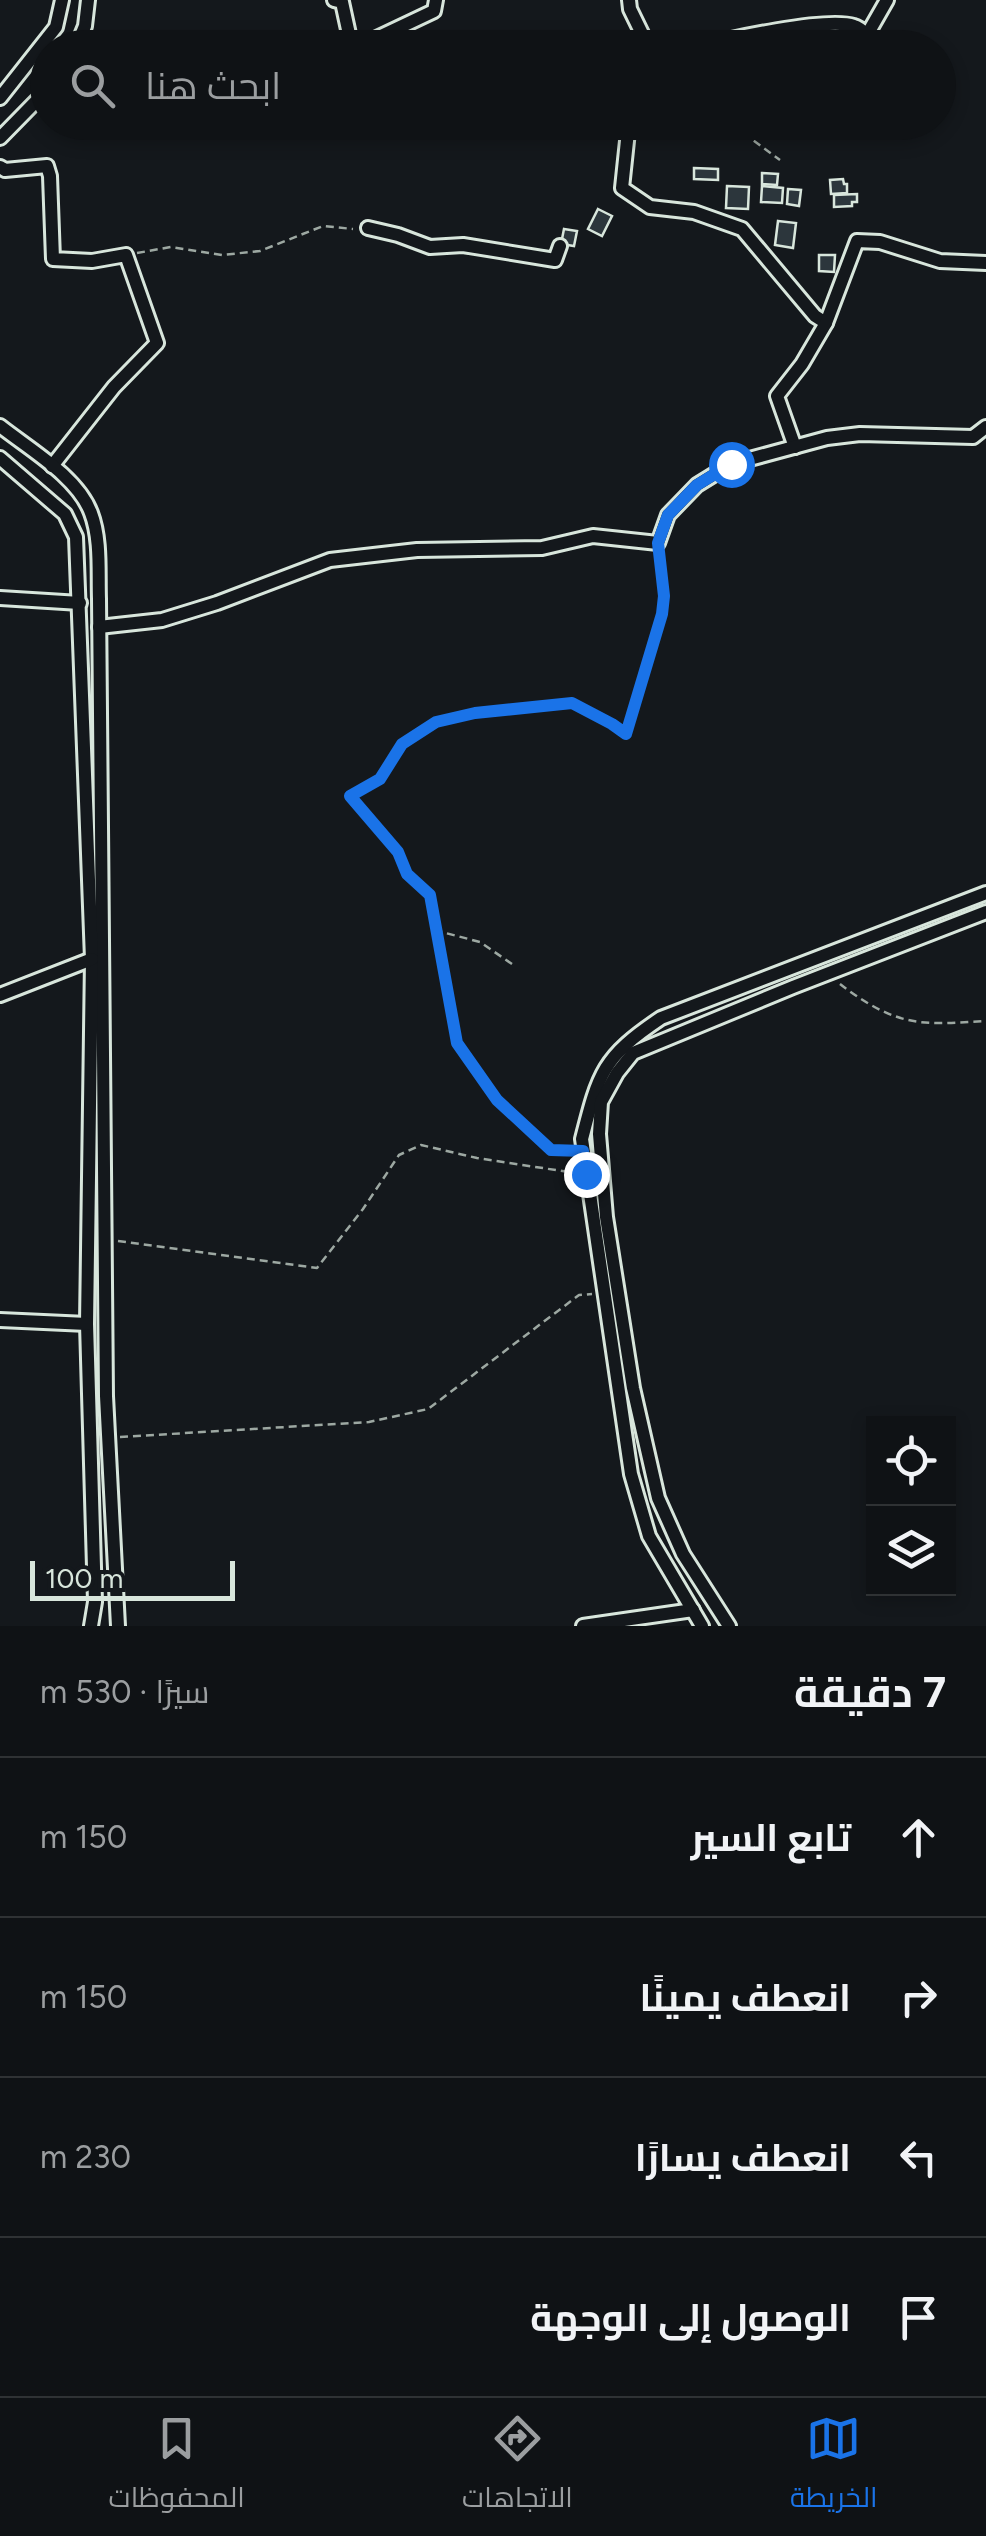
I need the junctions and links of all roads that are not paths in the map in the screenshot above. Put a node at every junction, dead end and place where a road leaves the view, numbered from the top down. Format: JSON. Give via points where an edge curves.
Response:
{"nodes":[{"id":1,"x":62,"y":0,"type":"edge"},
{"id":2,"x":88,"y":0,"type":"edge"},
{"id":3,"x":334,"y":0,"type":"edge"},
{"id":4,"x":436,"y":0,"type":"edge"},
{"id":5,"x":629,"y":0,"type":"edge"},
{"id":6,"x":870,"y":0,"type":"edge"},
{"id":7,"x":886,"y":0,"type":"edge"},
{"id":8,"x":874,"y":22,"type":"junction"},
{"id":9,"x":54,"y":30,"type":"edge"},
{"id":10,"x":83,"y":30,"type":"edge"},
{"id":11,"x":349,"y":30,"type":"edge"},
{"id":12,"x":393,"y":30,"type":"edge"},
{"id":13,"x":640,"y":30,"type":"edge"},
{"id":14,"x":787,"y":30,"type":"edge"},
{"id":15,"x":860,"y":30,"type":"edge"},
{"id":16,"x":869,"y":30,"type":"edge"},
{"id":17,"x":30,"y":60,"type":"edge"},
{"id":18,"x":0,"y":98,"type":"edge"},
{"id":19,"x":30,"y":107,"type":"edge"},
{"id":20,"x":0,"y":138,"type":"edge"},
{"id":21,"x":627,"y":140,"type":"edge"},
{"id":22,"x":0,"y":168,"type":"edge"},
{"id":23,"x":368,"y":228,"type":"road end"},
{"id":24,"x":560,"y":246,"type":"dead end"},
{"id":25,"x":986,"y":263,"type":"edge"},
{"id":26,"x":826,"y":323,"type":"junction"},
{"id":27,"x":0,"y":426,"type":"edge"},
{"id":28,"x":986,"y":427,"type":"edge"},
{"id":29,"x":795,"y":447,"type":"junction"},
{"id":30,"x":0,"y":458,"type":"edge"},
{"id":31,"x":52,"y":466,"type":"junction"},
{"id":32,"x":0,"y":598,"type":"edge"},
{"id":33,"x":80,"y":603,"type":"junction"},
{"id":34,"x":99,"y":627,"type":"junction"},
{"id":35,"x":986,"y":893,"type":"edge"},
{"id":36,"x":986,"y":912,"type":"edge"},
{"id":37,"x":92,"y":958,"type":"junction"},
{"id":38,"x":0,"y":995,"type":"edge"},
{"id":39,"x":0,"y":1320,"type":"edge"},
{"id":40,"x":87,"y":1324,"type":"junction"},
{"id":41,"x":693,"y":1610,"type":"junction"},
{"id":42,"x":91,"y":1626,"type":"edge"},
{"id":43,"x":118,"y":1626,"type":"edge"},
{"id":44,"x":583,"y":1626,"type":"edge"},
{"id":45,"x":702,"y":1626,"type":"edge"},
{"id":46,"x":729,"y":1626,"type":"edge"}],
"edges":[{"from":1,"to":9,"type":"street"},
{"from":2,"to":10,"type":"street"},
{"from":3,"to":11,"type":"street","via":[[342,2]]},
{"from":4,"to":12,"type":"street","via":[[434,11]]},
{"from":5,"to":13,"type":"street"},
{"from":6,"to":8,"type":"street"},
{"from":7,"to":8,"type":"street"},
{"from":8,"to":16,"type":"street"},
{"from":14,"to":15,"type":"street","via":[[822,24]]},
{"from":17,"to":18,"type":"street"},
{"from":19,"to":20,"type":"street"},
{"from":21,"to":26,"type":"street","via":[[622,188],[650,206],[694,212],[742,230]]},
{"from":22,"to":31,"type":"street","via":[[47,166],[53,259],[126,255],[157,343]]},
{"from":23,"to":24,"type":"street","via":[[430,247],[462,245],[556,260]]},
{"from":25,"to":26,"type":"street","via":[[940,261],[858,242]]},
{"from":26,"to":29,"type":"street","via":[[777,396]]},
{"from":27,"to":31,"type":"street"},
{"from":28,"to":29,"type":"street","via":[[973,437],[860,434]]},
{"from":29,"to":34,"type":"street","via":[[731,464],[697,485],[668,515],[658,543],[593,536],[542,548],[417,550],[330,560],[162,620]]},
{"from":30,"to":33,"type":"street","via":[[66,514],[76,537]]},
{"from":31,"to":34,"type":"street","via":[[80,491],[91,512]]},
{"from":32,"to":33,"type":"street"},
{"from":33,"to":37,"type":"street"},
{"from":34,"to":43,"type":"street","via":[[108,1438]]},
{"from":35,"to":41,"type":"street","via":[[661,1018],[608,1062],[595,1089],[583,1151],[631,1474],[649,1536]]},
{"from":36,"to":46,"type":"street","via":[[634,1053],[601,1102],[606,1218],[658,1498],[683,1554]]},
{"from":37,"to":38,"type":"street"},
{"from":37,"to":40,"type":"street"},
{"from":39,"to":40,"type":"street"},
{"from":40,"to":42,"type":"street"},
{"from":41,"to":44,"type":"street"},
{"from":41,"to":45,"type":"street"}]}
